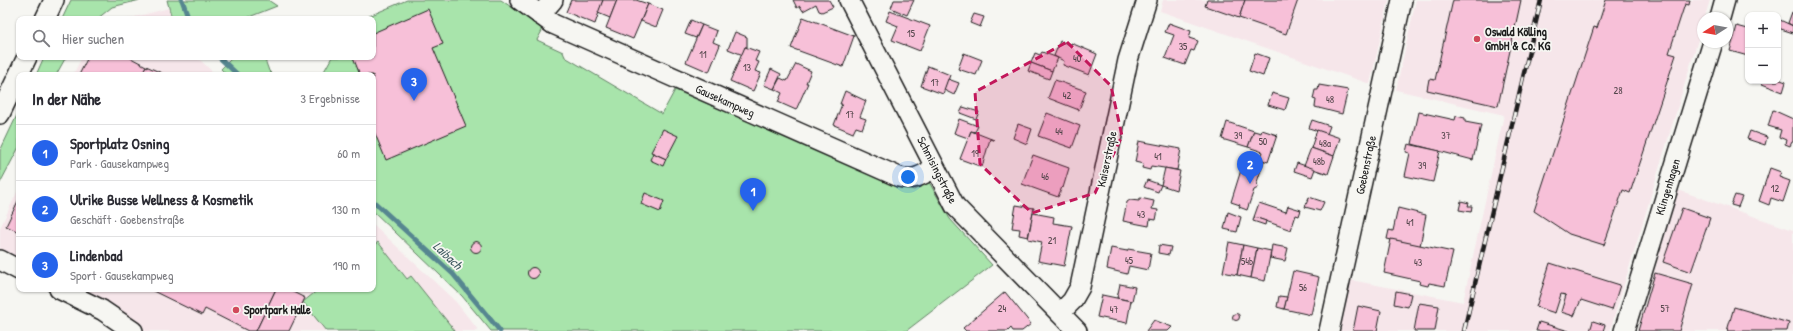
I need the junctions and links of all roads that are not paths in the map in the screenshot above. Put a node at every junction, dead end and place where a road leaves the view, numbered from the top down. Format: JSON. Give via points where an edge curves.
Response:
{"nodes":[{"id":1,"x":54,"y":0,"type":"edge"},
{"id":2,"x":520,"y":0,"type":"edge"},
{"id":3,"x":553,"y":0,"type":"edge"},
{"id":4,"x":849,"y":0,"type":"edge"},
{"id":5,"x":1147,"y":0,"type":"edge"},
{"id":6,"x":1402,"y":0,"type":"edge"},
{"id":7,"x":1725,"y":0,"type":"edge"},
{"id":8,"x":1722,"y":12,"type":"edge"},
{"id":9,"x":540,"y":15,"type":"junction"},
{"id":10,"x":46,"y":16,"type":"edge"},
{"id":11,"x":1710,"y":48,"type":"edge"},
{"id":12,"x":26,"y":60,"type":"edge"},
{"id":13,"x":20,"y":72,"type":"edge"},
{"id":14,"x":16,"y":80,"type":"edge"},
{"id":15,"x":0,"y":114,"type":"edge"},
{"id":16,"x":935,"y":168,"type":"junction"},
{"id":17,"x":0,"y":260,"type":"edge"},
{"id":18,"x":16,"y":268,"type":"edge"},
{"id":19,"x":65,"y":292,"type":"edge"},
{"id":20,"x":1060,"y":313,"type":"junction"},
{"id":21,"x":132,"y":331,"type":"edge"},
{"id":22,"x":1077,"y":331,"type":"edge"},
{"id":23,"x":1329,"y":331,"type":"edge"},
{"id":24,"x":1624,"y":331,"type":"edge"}],
"edges":[{"from":1,"to":10,"type":"street"},
{"from":2,"to":9,"type":"street","name":"Gausekampweg"},
{"from":3,"to":9,"type":"street"},
{"from":4,"to":16,"type":"street","name":"Schmisingstraße"},
{"from":5,"to":20,"type":"street","name":"Kaiserstraße","via":[[1128,60],[1080,287],[1072,301]]},
{"from":6,"to":23,"type":"street","name":"Goebenstraße"},
{"from":7,"to":8,"type":"street"},
{"from":9,"to":16,"type":"street","name":"Gausekampweg","via":[[553,24],[899,177],[908,180],[917,178]]},
{"from":11,"to":24,"type":"street","name":"Klingenhagen"},
{"from":12,"to":13,"type":"street"},
{"from":14,"to":15,"type":"street"},
{"from":16,"to":20,"type":"street","name":"Schmisingstraße","via":[[955,206]]},
{"from":17,"to":18,"type":"street"},
{"from":19,"to":21,"type":"street","via":[[102,310]]},
{"from":20,"to":22,"type":"street","name":"Schmisingstraße"}]}
